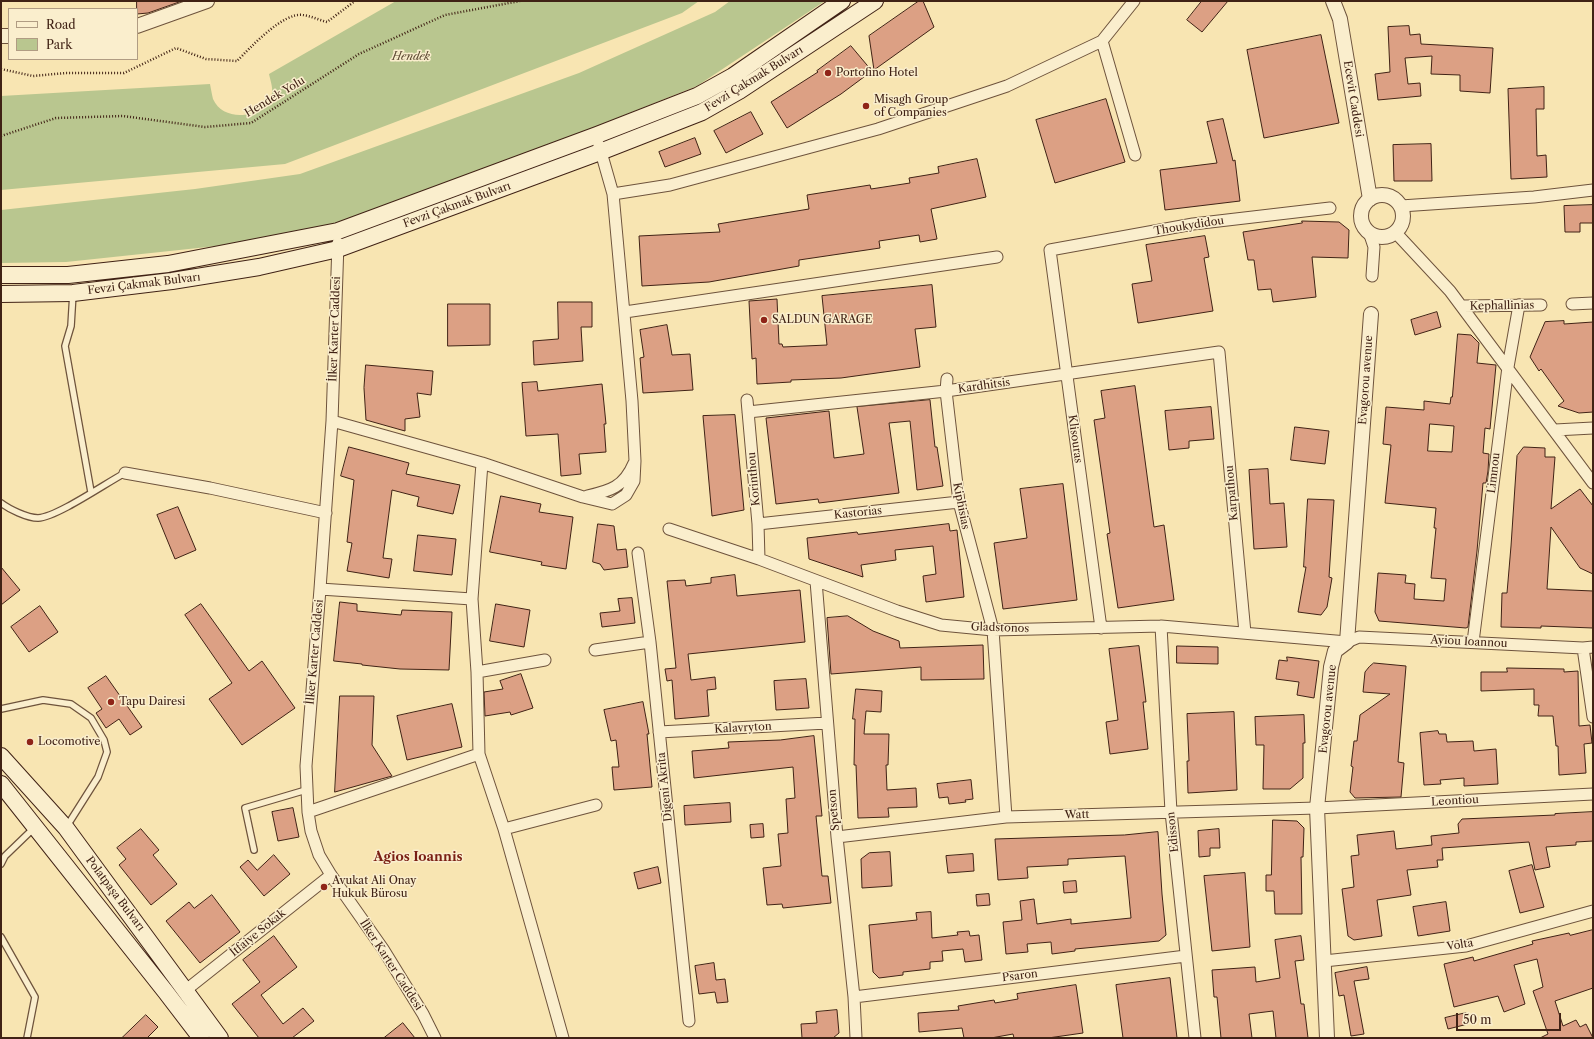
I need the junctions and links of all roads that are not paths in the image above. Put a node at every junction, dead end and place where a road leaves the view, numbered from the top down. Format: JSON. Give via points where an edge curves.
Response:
{"nodes":[{"id":1,"x":207,"y":1,"type":"edge"},
{"id":2,"x":842,"y":1,"type":"edge"},
{"id":3,"x":875,"y":1,"type":"edge"},
{"id":4,"x":1134,"y":1,"type":"edge"},
{"id":5,"x":1332,"y":1,"type":"edge"},
{"id":6,"x":184,"y":5,"type":"edge"},
{"id":7,"x":138,"y":26,"type":"edge"},
{"id":8,"x":1102,"y":41,"type":"junction"},
{"id":9,"x":597,"y":135,"type":"junction"},
{"id":10,"x":600,"y":152,"type":"junction"},
{"id":11,"x":1135,"y":155,"type":"dead end"},
{"id":12,"x":1593,"y":190,"type":"edge"},
{"id":13,"x":613,"y":194,"type":"junction"},
{"id":14,"x":1370,"y":199,"type":"junction"},
{"id":15,"x":1401,"y":206,"type":"junction"},
{"id":16,"x":1330,"y":208,"type":"dead end"},
{"id":17,"x":338,"y":232,"type":"junction"},
{"id":18,"x":1396,"y":233,"type":"junction"},
{"id":19,"x":1370,"y":234,"type":"junction"},
{"id":20,"x":338,"y":249,"type":"junction"},
{"id":21,"x":1050,"y":250,"type":"joint"},
{"id":22,"x":997,"y":257,"type":"dead end"},
{"id":23,"x":1,"y":274,"type":"edge"},
{"id":24,"x":1372,"y":276,"type":"dead end"},
{"id":25,"x":73,"y":293,"type":"junction"},
{"id":26,"x":1,"y":294,"type":"edge"},
{"id":27,"x":1593,"y":303,"type":"edge"},
{"id":28,"x":1572,"y":304,"type":"dead end"},
{"id":29,"x":1519,"y":305,"type":"junction"},
{"id":30,"x":1541,"y":305,"type":"dead end"},
{"id":31,"x":1463,"y":306,"type":"junction"},
{"id":32,"x":625,"y":312,"type":"junction"},
{"id":33,"x":1371,"y":314,"type":"dead end"},
{"id":34,"x":1219,"y":352,"type":"joint"},
{"id":35,"x":1508,"y":367,"type":"junction"},
{"id":36,"x":1066,"y":375,"type":"junction"},
{"id":37,"x":947,"y":379,"type":"dead end"},
{"id":38,"x":946,"y":391,"type":"junction"},
{"id":39,"x":747,"y":400,"type":"dead end"},
{"id":40,"x":748,"y":412,"type":"junction"},
{"id":41,"x":332,"y":421,"type":"junction"},
{"id":42,"x":1593,"y":428,"type":"edge"},
{"id":43,"x":1555,"y":430,"type":"junction"},
{"id":44,"x":482,"y":463,"type":"junction"},
{"id":45,"x":125,"y":473,"type":"joint"},
{"id":46,"x":1593,"y":482,"type":"edge"},
{"id":47,"x":91,"y":492,"type":"junction"},
{"id":48,"x":959,"y":502,"type":"junction"},
{"id":49,"x":1,"y":503,"type":"edge"},
{"id":50,"x":326,"y":513,"type":"junction"},
{"id":51,"x":758,"y":524,"type":"junction"},
{"id":52,"x":669,"y":529,"type":"dead end"},
{"id":53,"x":638,"y":553,"type":"dead end"},
{"id":54,"x":759,"y":559,"type":"junction"},
{"id":55,"x":816,"y":581,"type":"junction"},
{"id":56,"x":320,"y":589,"type":"junction"},
{"id":57,"x":472,"y":599,"type":"junction"},
{"id":58,"x":1161,"y":626,"type":"junction"},
{"id":59,"x":1101,"y":628,"type":"junction"},
{"id":60,"x":993,"y":630,"type":"junction"},
{"id":61,"x":1245,"y":633,"type":"junction"},
{"id":62,"x":650,"y":642,"type":"junction"},
{"id":63,"x":1347,"y":642,"type":"junction"},
{"id":64,"x":1473,"y":642,"type":"junction"},
{"id":65,"x":1588,"y":647,"type":"edge"},
{"id":66,"x":595,"y":650,"type":"dead end"},
{"id":67,"x":545,"y":660,"type":"dead end"},
{"id":68,"x":478,"y":672,"type":"junction"},
{"id":69,"x":1,"y":710,"type":"edge"},
{"id":70,"x":1593,"y":718,"type":"edge"},
{"id":71,"x":827,"y":723,"type":"junction"},
{"id":72,"x":659,"y":732,"type":"junction"},
{"id":73,"x":479,"y":754,"type":"junction"},
{"id":74,"x":1,"y":756,"type":"edge"},
{"id":75,"x":1,"y":784,"type":"edge"},
{"id":76,"x":306,"y":790,"type":"junction"},
{"id":77,"x":1593,"y":794,"type":"edge"},
{"id":78,"x":596,"y":805,"type":"dead end"},
{"id":79,"x":1317,"y":808,"type":"junction"},
{"id":80,"x":308,"y":812,"type":"junction"},
{"id":81,"x":1171,"y":812,"type":"junction"},
{"id":82,"x":1006,"y":817,"type":"junction"},
{"id":83,"x":35,"y":826,"type":"junction"},
{"id":84,"x":66,"y":828,"type":"junction"},
{"id":85,"x":504,"y":829,"type":"junction"},
{"id":86,"x":837,"y":837,"type":"junction"},
{"id":87,"x":254,"y":850,"type":"dead end"},
{"id":88,"x":1,"y":864,"type":"edge"},
{"id":89,"x":330,"y":875,"type":"junction"},
{"id":90,"x":1593,"y":911,"type":"edge"},
{"id":91,"x":1,"y":937,"type":"edge"},
{"id":92,"x":1186,"y":956,"type":"junction"},
{"id":93,"x":1324,"y":961,"type":"junction"},
{"id":94,"x":186,"y":990,"type":"junction"},
{"id":95,"x":854,"y":997,"type":"junction"},
{"id":96,"x":688,"y":1021,"type":"dead end"},
{"id":97,"x":27,"y":1038,"type":"edge"},
{"id":98,"x":201,"y":1038,"type":"edge"},
{"id":99,"x":220,"y":1038,"type":"edge"},
{"id":100,"x":435,"y":1038,"type":"edge"},
{"id":101,"x":563,"y":1038,"type":"edge"},
{"id":102,"x":856,"y":1038,"type":"edge"},
{"id":103,"x":1195,"y":1038,"type":"edge"},
{"id":104,"x":1327,"y":1038,"type":"edge"}],
"edges":[{"from":1,"to":6,"type":"street"},
{"from":2,"to":9,"type":"main road","name":"Fevzi Çakmak Bulvarı","via":[[733,76],[698,96]]},
{"from":3,"to":10,"type":"main road","name":"Fevzi Çakmak Bulvarı","via":[[739,91],[702,112]]},
{"from":4,"to":8,"type":"street"},
{"from":5,"to":14,"type":"street","name":"Ecevit Caddesi","via":[[1340,19]]},
{"from":6,"to":7,"type":"street"},
{"from":8,"to":11,"type":"street"},
{"from":8,"to":13,"type":"street","via":[[1007,86],[878,129],[670,185]]},
{"from":9,"to":10,"type":"street"},
{"from":9,"to":17,"type":"main road","name":"Fevzi Çakmak Bulvarı"},
{"from":10,"to":13,"type":"street"},
{"from":10,"to":20,"type":"main road","name":"Fevzi Çakmak Bulvarı"},
{"from":12,"to":15,"type":"street","via":[[1534,197]]},
{"from":13,"to":32,"type":"street"},
{"from":14,"to":15,"type":"street","via":[[1376,196],[1390,196]]},
{"from":14,"to":19,"type":"street","via":[[1360,217],[1365,230]]},
{"from":15,"to":18,"type":"street","via":[[1404,220]]},
{"from":16,"to":21,"type":"street","name":"Thoukydidou","via":[[1193,224]]},
{"from":17,"to":20,"type":"street","name":"İlker Karter Caddesi"},
{"from":17,"to":23,"type":"main road","name":"Fevzi Çakmak Bulvarı","via":[[168,264],[68,275]]},
{"from":18,"to":19,"type":"street","via":[[1384,238]]},
{"from":18,"to":31,"type":"street"},
{"from":19,"to":24,"type":"street","via":[[1374,247]]},
{"from":20,"to":25,"type":"main road","name":"Fevzi Çakmak Bulvarı","via":[[259,268]]},
{"from":20,"to":41,"type":"street","name":"İlker Karter Caddesi"},
{"from":21,"to":36,"type":"street","name":"Klisouras"},
{"from":22,"to":32,"type":"street"},
{"from":25,"to":26,"type":"main road","name":"Fevzi Çakmak Bulvarı"},
{"from":25,"to":47,"type":"lane","via":[[71,326],[65,346]]},
{"from":27,"to":28,"type":"street"},
{"from":29,"to":30,"type":"street","name":"Kephallinias"},
{"from":29,"to":31,"type":"street","name":"Kephallinias"},
{"from":29,"to":35,"type":"street","name":"Limnou"},
{"from":31,"to":35,"type":"street"},
{"from":32,"to":44,"type":"street","via":[[635,461],[634,481],[626,495],[612,504],[583,497]]},
{"from":33,"to":63,"type":"street","name":"Evagorou avenue"},
{"from":34,"to":36,"type":"street","name":"Kardhitsis"},
{"from":34,"to":61,"type":"street","name":"Karpathou"},
{"from":35,"to":43,"type":"street"},
{"from":35,"to":64,"type":"street","name":"Limnou"},
{"from":36,"to":38,"type":"street","name":"Kardhitsis"},
{"from":36,"to":59,"type":"street","name":"Klisouras"},
{"from":37,"to":38,"type":"street","name":"Kiphisias"},
{"from":38,"to":40,"type":"street","name":"Kardhitsis"},
{"from":38,"to":48,"type":"street","name":"Kiphisias"},
{"from":39,"to":40,"type":"street","name":"Korinthou"},
{"from":40,"to":51,"type":"street","name":"Korinthou"},
{"from":41,"to":44,"type":"street"},
{"from":41,"to":50,"type":"street","name":"İlker Karter Caddesi"},
{"from":42,"to":43,"type":"street"},
{"from":43,"to":46,"type":"street"},
{"from":44,"to":57,"type":"street"},
{"from":45,"to":47,"type":"lane"},
{"from":45,"to":50,"type":"street"},
{"from":47,"to":49,"type":"lane","via":[[54,513],[37,518],[10,510]]},
{"from":48,"to":51,"type":"street","name":"Kastorias"},
{"from":48,"to":60,"type":"street","name":"Kiphisias"},
{"from":50,"to":56,"type":"street","name":"İlker Karter Caddesi"},
{"from":51,"to":54,"type":"street","name":"Korinthou"},
{"from":52,"to":54,"type":"street","name":"Gladstonos"},
{"from":53,"to":62,"type":"street","name":"Digeni Akrita"},
{"from":54,"to":55,"type":"street","name":"Gladstonos"},
{"from":55,"to":60,"type":"street","name":"Gladstonos","via":[[897,611],[942,624]]},
{"from":55,"to":71,"type":"street","name":"Spetson"},
{"from":56,"to":57,"type":"street"},
{"from":56,"to":76,"type":"street","name":"İlker Karter Caddesi"},
{"from":57,"to":68,"type":"street"},
{"from":58,"to":59,"type":"street","name":"Gladstonos"},
{"from":58,"to":61,"type":"street","name":"Gladstonos"},
{"from":58,"to":81,"type":"street","name":"Edisson"},
{"from":59,"to":60,"type":"street","name":"Gladstonos"},
{"from":60,"to":82,"type":"street","name":"Kiphisias"},
{"from":61,"to":63,"type":"street","name":"Gladstonos"},
{"from":62,"to":66,"type":"street"},
{"from":62,"to":72,"type":"street","name":"Digeni Akrita"},
{"from":63,"to":64,"type":"street","name":"Ayiou Ioannou","via":[[1359,637]]},
{"from":63,"to":79,"type":"street","name":"Evagorou avenue","via":[[1335,650],[1331,667]]},
{"from":64,"to":65,"type":"street","name":"Ayiou Ioannou"},
{"from":65,"to":70,"type":"street"},
{"from":67,"to":68,"type":"street"},
{"from":68,"to":73,"type":"street"},
{"from":69,"to":84,"type":"lane","via":[[43,700],[71,704],[90,718],[104,740],[107,752],[98,777]]},
{"from":71,"to":72,"type":"street","name":"Kalavryton"},
{"from":71,"to":86,"type":"street","name":"Spetson"},
{"from":72,"to":96,"type":"street","name":"Digeni Akrita"},
{"from":73,"to":80,"type":"street"},
{"from":73,"to":85,"type":"street"},
{"from":74,"to":84,"type":"main road","name":"Polatpaşa Bulvarı"},
{"from":75,"to":83,"type":"main road","name":"Polatpaşa Bulvarı"},
{"from":76,"to":80,"type":"street","name":"İlker Karter Caddesi"},
{"from":76,"to":87,"type":"lane","via":[[245,808]]},
{"from":77,"to":79,"type":"street","name":"Leontiou"},
{"from":78,"to":85,"type":"street"},
{"from":79,"to":81,"type":"street","name":"Watt"},
{"from":79,"to":93,"type":"street","name":"Evagorou avenue"},
{"from":80,"to":89,"type":"street","name":"İlker Karter Caddesi","via":[[311,832]]},
{"from":81,"to":82,"type":"street","name":"Watt"},
{"from":81,"to":92,"type":"street","name":"Edisson"},
{"from":82,"to":86,"type":"street","name":"Watt"},
{"from":83,"to":88,"type":"lane","via":[[5,856]]},
{"from":83,"to":98,"type":"main road","name":"Polatpaşa Bulvarı"},
{"from":84,"to":94,"type":"main road","name":"Polatpaşa Bulvarı"},
{"from":85,"to":101,"type":"street"},
{"from":86,"to":95,"type":"street","name":"Spetson"},
{"from":89,"to":94,"type":"street","name":"İtfaiye Sokak"},
{"from":89,"to":100,"type":"street","name":"İlker Karter Caddesi","via":[[383,949]]},
{"from":90,"to":93,"type":"street","name":"Volta","via":[[1466,946]]},
{"from":91,"to":97,"type":"lane","via":[[35,997]]},
{"from":92,"to":95,"type":"street","name":"Psaron"},
{"from":92,"to":103,"type":"street","name":"Edisson"},
{"from":93,"to":104,"type":"street","name":"Evagorou avenue"},
{"from":94,"to":99,"type":"main road","name":"Polatpaşa Bulvarı"},
{"from":95,"to":102,"type":"street","name":"Spetson"}]}
